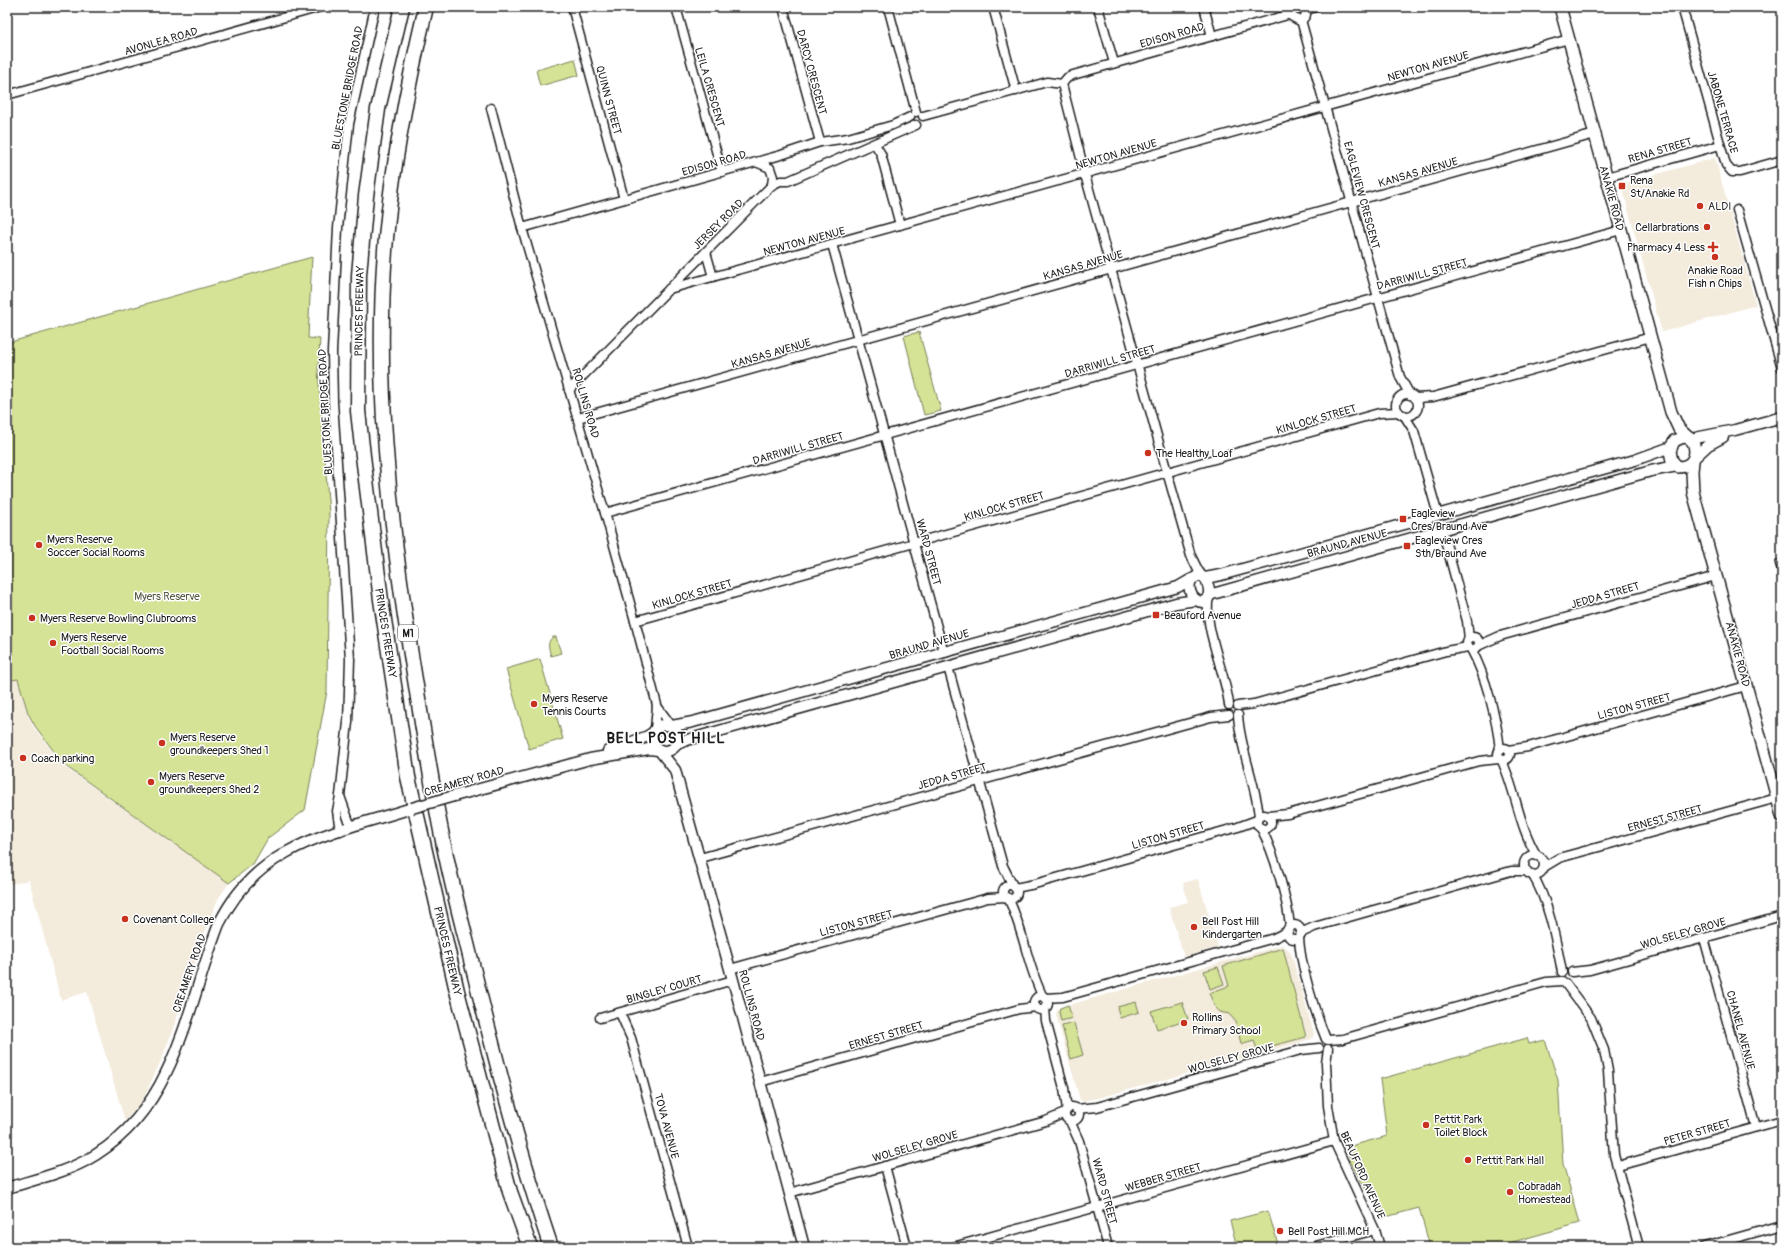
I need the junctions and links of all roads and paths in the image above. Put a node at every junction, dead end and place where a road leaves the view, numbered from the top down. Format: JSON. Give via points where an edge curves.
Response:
{"nodes":[{"id":1,"x":321,"y":7,"type":"edge"},
{"id":2,"x":375,"y":7,"type":"edge"},
{"id":3,"x":402,"y":7,"type":"edge"},
{"id":4,"x":426,"y":7,"type":"edge"},
{"id":5,"x":572,"y":7,"type":"edge"},
{"id":6,"x":676,"y":7,"type":"edge"},
{"id":7,"x":783,"y":7,"type":"edge"},
{"id":8,"x":888,"y":7,"type":"edge"},
{"id":9,"x":993,"y":7,"type":"edge"},
{"id":10,"x":1098,"y":7,"type":"edge"},
{"id":11,"x":1204,"y":7,"type":"edge"},
{"id":12,"x":1316,"y":7,"type":"edge"},
{"id":13,"x":1560,"y":7,"type":"edge"},
{"id":14,"x":1682,"y":7,"type":"edge"},
{"id":15,"x":1305,"y":8,"type":"edge"},
{"id":16,"x":1292,"y":10,"type":"edge"},
{"id":17,"x":1301,"y":20,"type":"junction"},
{"id":18,"x":1212,"y":36,"type":"junction"},
{"id":19,"x":1569,"y":38,"type":"junction"},
{"id":20,"x":1114,"y":63,"type":"junction"},
{"id":21,"x":1062,"y":85,"type":"junction"},
{"id":22,"x":1016,"y":91,"type":"junction"},
{"id":23,"x":7,"y":95,"type":"edge"},
{"id":24,"x":1325,"y":106,"type":"junction"},
{"id":25,"x":491,"y":108,"type":"dead end"},
{"id":26,"x":916,"y":115,"type":"junction"},
{"id":27,"x":1595,"y":134,"type":"junction"},
{"id":28,"x":820,"y":142,"type":"junction"},
{"id":29,"x":875,"y":144,"type":"junction"},
{"id":30,"x":1720,"y":145,"type":"junction"},
{"id":31,"x":781,"y":156,"type":"junction"},
{"id":32,"x":1782,"y":160,"type":"edge"},
{"id":33,"x":756,"y":162,"type":"junction"},
{"id":34,"x":770,"y":168,"type":"junction"},
{"id":35,"x":722,"y":172,"type":"junction"},
{"id":36,"x":1085,"y":174,"type":"junction"},
{"id":37,"x":1607,"y":177,"type":"junction"},
{"id":38,"x":775,"y":181,"type":"junction"},
{"id":39,"x":624,"y":200,"type":"junction"},
{"id":40,"x":1351,"y":202,"type":"junction"},
{"id":41,"x":1737,"y":210,"type":"dead end"},
{"id":42,"x":900,"y":225,"type":"junction"},
{"id":43,"x":522,"y":228,"type":"junction"},
{"id":44,"x":1621,"y":230,"type":"junction"},
{"id":45,"x":832,"y":244,"type":"junction"},
{"id":46,"x":706,"y":252,"type":"junction"},
{"id":47,"x":1111,"y":269,"type":"junction"},
{"id":48,"x":713,"y":277,"type":"junction"},
{"id":49,"x":669,"y":289,"type":"junction"},
{"id":50,"x":1378,"y":297,"type":"junction"},
{"id":51,"x":1651,"y":337,"type":"junction"},
{"id":52,"x":858,"y":340,"type":"junction"},
{"id":53,"x":1137,"y":364,"type":"junction"},
{"id":54,"x":1782,"y":368,"type":"edge"},
{"id":55,"x":1400,"y":377,"type":"junction"},
{"id":56,"x":569,"y":390,"type":"junction"},
{"id":57,"x":1413,"y":396,"type":"junction"},
{"id":58,"x":1433,"y":397,"type":"junction"},
{"id":59,"x":1398,"y":400,"type":"junction"},
{"id":60,"x":1416,"y":411,"type":"junction"},
{"id":61,"x":1671,"y":412,"type":"junction"},
{"id":62,"x":1379,"y":413,"type":"junction"},
{"id":63,"x":1401,"y":414,"type":"junction"},
{"id":64,"x":1782,"y":417,"type":"edge"},
{"id":65,"x":578,"y":418,"type":"junction"},
{"id":66,"x":1735,"y":430,"type":"junction"},
{"id":67,"x":1414,"y":431,"type":"junction"},
{"id":68,"x":885,"y":435,"type":"junction"},
{"id":69,"x":1689,"y":439,"type":"junction"},
{"id":70,"x":1671,"y":445,"type":"junction"},
{"id":71,"x":1693,"y":460,"type":"junction"},
{"id":72,"x":1677,"y":466,"type":"junction"},
{"id":73,"x":1167,"y":472,"type":"junction"},
{"id":74,"x":1582,"y":475,"type":"junction"},
{"id":75,"x":1586,"y":489,"type":"junction"},
{"id":76,"x":1693,"y":492,"type":"junction"},
{"id":77,"x":605,"y":513,"type":"junction"},
{"id":78,"x":1438,"y":515,"type":"junction"},
{"id":79,"x":1442,"y":529,"type":"junction"},
{"id":80,"x":914,"y":542,"type":"junction"},
{"id":81,"x":1191,"y":556,"type":"junction"},
{"id":82,"x":1716,"y":576,"type":"junction"},
{"id":83,"x":1204,"y":577,"type":"junction"},
{"id":84,"x":1191,"y":580,"type":"junction"},
{"id":85,"x":1209,"y":596,"type":"junction"},
{"id":86,"x":1196,"y":600,"type":"junction"},
{"id":87,"x":1207,"y":617,"type":"junction"},
{"id":88,"x":635,"y":621,"type":"junction"},
{"id":89,"x":1473,"y":643,"type":"junction"},
{"id":90,"x":944,"y":653,"type":"junction"},
{"id":91,"x":948,"y":667,"type":"junction"},
{"id":92,"x":1746,"y":686,"type":"junction"},
{"id":93,"x":657,"y":705,"type":"junction"},
{"id":94,"x":1233,"y":710,"type":"junction"},
{"id":95,"x":672,"y":726,"type":"junction"},
{"id":96,"x":654,"y":731,"type":"junction"},
{"id":97,"x":677,"y":745,"type":"junction"},
{"id":98,"x":658,"y":750,"type":"junction"},
{"id":99,"x":1504,"y":754,"type":"junction"},
{"id":100,"x":590,"y":759,"type":"junction"},
{"id":101,"x":675,"y":770,"type":"junction"},
{"id":102,"x":980,"y":780,"type":"junction"},
{"id":103,"x":340,"y":796,"type":"junction"},
{"id":104,"x":1777,"y":798,"type":"junction"},
{"id":105,"x":1782,"y":816,"type":"edge"},
{"id":106,"x":1264,"y":821,"type":"junction"},
{"id":107,"x":351,"y":827,"type":"junction"},
{"id":108,"x":340,"y":831,"type":"junction"},
{"id":109,"x":1528,"y":842,"type":"junction"},
{"id":110,"x":1539,"y":857,"type":"junction"},
{"id":111,"x":700,"y":858,"type":"junction"},
{"id":112,"x":1559,"y":858,"type":"junction"},
{"id":113,"x":1526,"y":860,"type":"junction"},
{"id":114,"x":1542,"y":870,"type":"junction"},
{"id":115,"x":1511,"y":871,"type":"junction"},
{"id":116,"x":1529,"y":873,"type":"junction"},
{"id":117,"x":1540,"y":888,"type":"junction"},
{"id":118,"x":1011,"y":892,"type":"junction"},
{"id":119,"x":1782,"y":916,"type":"edge"},
{"id":120,"x":1294,"y":932,"type":"junction"},
{"id":121,"x":1704,"y":938,"type":"junction"},
{"id":122,"x":730,"y":969,"type":"junction"},
{"id":123,"x":1567,"y":976,"type":"junction"},
{"id":124,"x":733,"y":980,"type":"junction"},
{"id":125,"x":1041,"y":1003,"type":"junction"},
{"id":126,"x":620,"y":1013,"type":"junction"},
{"id":127,"x":600,"y":1018,"type":"dead end"},
{"id":128,"x":1324,"y":1044,"type":"junction"},
{"id":129,"x":760,"y":1082,"type":"junction"},
{"id":130,"x":1071,"y":1114,"type":"junction"},
{"id":131,"x":1782,"y":1120,"type":"edge"},
{"id":132,"x":1756,"y":1127,"type":"junction"},
{"id":133,"x":1334,"y":1141,"type":"junction"},
{"id":134,"x":885,"y":1166,"type":"junction"},
{"id":135,"x":1618,"y":1166,"type":"junction"},
{"id":136,"x":7,"y":1188,"type":"edge"},
{"id":137,"x":510,"y":1192,"type":"junction"},
{"id":138,"x":789,"y":1193,"type":"junction"},
{"id":139,"x":1097,"y":1207,"type":"junction"},
{"id":140,"x":1782,"y":1225,"type":"edge"},
{"id":141,"x":1375,"y":1230,"type":"junction"},
{"id":142,"x":1639,"y":1246,"type":"edge"},
{"id":143,"x":524,"y":1247,"type":"edge"},
{"id":144,"x":530,"y":1247,"type":"edge"},
{"id":145,"x":551,"y":1247,"type":"edge"},
{"id":146,"x":688,"y":1247,"type":"edge"},
{"id":147,"x":804,"y":1247,"type":"edge"},
{"id":148,"x":908,"y":1247,"type":"edge"},
{"id":149,"x":953,"y":1247,"type":"edge"},
{"id":150,"x":1108,"y":1247,"type":"edge"},
{"id":151,"x":1312,"y":1247,"type":"edge"},
{"id":152,"x":1380,"y":1247,"type":"edge"},
{"id":153,"x":1704,"y":1247,"type":"edge"}],
"edges":[{"from":1,"to":23,"type":"street","name":"AVONLEA ROAD"},
{"from":2,"to":103,"type":"street","name":"BLUESTONE BRIDGE ROAD","via":[[349,124],[337,235],[332,352],[333,402],[350,659],[348,722]]},
{"from":3,"to":137,"type":"highway","name":"PRINCES FREEWAY","number":"M1","via":[[378,109],[366,196],[359,275],[360,426],[372,543],[408,777],[457,991]]},
{"from":4,"to":145,"type":"highway","name":"PRINCES FREEWAY","number":"M1","via":[[409,79],[394,168],[386,240],[382,382],[394,540],[442,839],[492,1042],[536,1204]]},
{"from":5,"to":39,"type":"street","name":"QUINN STREET"},
{"from":6,"to":35,"type":"street","name":"LEILA CRESCENT"},
{"from":7,"to":28,"type":"street","name":"DARCY CRESCENT"},
{"from":8,"to":26,"type":"street"},
{"from":9,"to":22,"type":"street"},
{"from":10,"to":20,"type":"street"},
{"from":11,"to":18,"type":"street"},
{"from":12,"to":15,"type":"street"},
{"from":13,"to":19,"type":"main road","name":"ANAKIE ROAD"},
{"from":14,"to":30,"type":"street","name":"JABONE TERRACE"},
{"from":15,"to":17,"type":"street","via":[[1305,17]]},
{"from":16,"to":17,"type":"street","via":[[1295,20]]},
{"from":16,"to":18,"type":"street","name":"EDISON ROAD"},
{"from":17,"to":24,"type":"street","name":"EAGLEVIEW CRESCENT"},
{"from":18,"to":20,"type":"street","name":"EDISON ROAD"},
{"from":19,"to":24,"type":"street","name":"NEWTON AVENUE"},
{"from":19,"to":27,"type":"main road","name":"ANAKIE ROAD"},
{"from":20,"to":21,"type":"street","name":"EDISON ROAD","via":[[1073,75]]},
{"from":21,"to":22,"type":"street","name":"EDISON ROAD","via":[[1047,82]]},
{"from":21,"to":36,"type":"street"},
{"from":22,"to":26,"type":"street","name":"EDISON ROAD"},
{"from":24,"to":36,"type":"street","name":"NEWTON AVENUE"},
{"from":24,"to":40,"type":"street","name":"EAGLEVIEW CRESCENT"},
{"from":25,"to":43,"type":"street","name":"ROLLINS ROAD"},
{"from":26,"to":28,"type":"street","name":"EDISON ROAD","via":[[893,125],[848,138]]},
{"from":26,"to":29,"type":"street","name":"JERSEY ROAD","via":[[922,123]]},
{"from":27,"to":37,"type":"main road","name":"ANAKIE ROAD"},
{"from":27,"to":40,"type":"street","name":"KANSAS AVENUE"},
{"from":28,"to":31,"type":"street","name":"EDISON ROAD"},
{"from":29,"to":38,"type":"street","name":"JERSEY ROAD","via":[[788,180]]},
{"from":29,"to":42,"type":"street"},
{"from":30,"to":32,"type":"street","name":"JABONE TERRACE","via":[[1726,165],[1732,172]]},
{"from":30,"to":37,"type":"street","name":"RENA STREET"},
{"from":31,"to":33,"type":"street","name":"EDISON ROAD"},
{"from":31,"to":34,"type":"street","via":[[774,160]]},
{"from":33,"to":34,"type":"street"},
{"from":33,"to":35,"type":"street","name":"EDISON ROAD"},
{"from":34,"to":38,"type":"street"},
{"from":35,"to":39,"type":"street","name":"EDISON ROAD"},
{"from":36,"to":42,"type":"street","name":"NEWTON AVENUE"},
{"from":36,"to":47,"type":"street"},
{"from":37,"to":44,"type":"main road","name":"ANAKIE ROAD"},
{"from":38,"to":46,"type":"street","name":"JERSEY ROAD"},
{"from":39,"to":43,"type":"street","name":"EDISON ROAD"},
{"from":40,"to":47,"type":"street","name":"KANSAS AVENUE"},
{"from":40,"to":50,"type":"street","name":"EAGLEVIEW CRESCENT"},
{"from":41,"to":54,"type":"street"},
{"from":42,"to":45,"type":"street","name":"NEWTON AVENUE"},
{"from":43,"to":56,"type":"street","name":"ROLLINS ROAD"},
{"from":44,"to":50,"type":"street","name":"DARRIWILL STREET"},
{"from":44,"to":51,"type":"main road","name":"ANAKIE ROAD"},
{"from":45,"to":48,"type":"street","name":"NEWTON AVENUE"},
{"from":45,"to":52,"type":"street","name":"WARD STREET"},
{"from":46,"to":48,"type":"street"},
{"from":46,"to":49,"type":"street","name":"JERSEY ROAD"},
{"from":47,"to":52,"type":"street","name":"KANSAS AVENUE"},
{"from":47,"to":53,"type":"street"},
{"from":48,"to":49,"type":"street","name":"NEWTON AVENUE"},
{"from":49,"to":56,"type":"street","name":"JERSEY ROAD"},
{"from":50,"to":53,"type":"street","name":"DARRIWILL STREET"},
{"from":50,"to":55,"type":"street","name":"EAGLEVIEW CRESCENT"},
{"from":51,"to":58,"type":"street"},
{"from":51,"to":61,"type":"main road","name":"ANAKIE ROAD"},
{"from":52,"to":65,"type":"street","name":"KANSAS AVENUE"},
{"from":52,"to":68,"type":"street","name":"WARD STREET"},
{"from":53,"to":68,"type":"street","name":"DARRIWILL STREET"},
{"from":53,"to":73,"type":"street"},
{"from":55,"to":57,"type":"street","name":"EAGLEVIEW CRESCENT"},
{"from":55,"to":59,"type":"street","name":"EAGLEVIEW CRESCENT"},
{"from":56,"to":65,"type":"street","name":"ROLLINS ROAD"},
{"from":57,"to":58,"type":"street"},
{"from":57,"to":59,"type":"street","via":[[1406,394]]},
{"from":57,"to":60,"type":"street"},
{"from":58,"to":60,"type":"street"},
{"from":59,"to":62,"type":"street","name":"KINLOCK STREET"},
{"from":59,"to":63,"type":"street"},
{"from":60,"to":63,"type":"street","via":[[1408,416]]},
{"from":60,"to":67,"type":"street"},
{"from":61,"to":69,"type":"main road","name":"ANAKIE ROAD"},
{"from":61,"to":70,"type":"main road","name":"ANAKIE ROAD"},
{"from":62,"to":63,"type":"street","name":"KINLOCK STREET"},
{"from":62,"to":73,"type":"street","name":"KINLOCK STREET"},
{"from":63,"to":67,"type":"street"},
{"from":64,"to":66,"type":"street"},
{"from":65,"to":77,"type":"street","name":"ROLLINS ROAD"},
{"from":66,"to":69,"type":"street"},
{"from":66,"to":71,"type":"street","via":[[1710,443]]},
{"from":67,"to":78,"type":"street"},
{"from":68,"to":77,"type":"street","name":"DARRIWILL STREET"},
{"from":68,"to":80,"type":"street","name":"WARD STREET"},
{"from":69,"to":70,"type":"main road","via":[[1679,438]]},
{"from":69,"to":71,"type":"main road","via":[[1695,446]]},
{"from":70,"to":72,"type":"main road","via":[[1671,459]]},
{"from":70,"to":74,"type":"street","name":"BRAUND AVENUE","via":[[1635,460]]},
{"from":71,"to":72,"type":"main road","via":[[1686,466]]},
{"from":71,"to":76,"type":"main road","name":"ANAKIE ROAD"},
{"from":72,"to":75,"type":"street","name":"BRAUND AVENUE","via":[[1651,470]]},
{"from":72,"to":76,"type":"main road","name":"ANAKIE ROAD"},
{"from":73,"to":80,"type":"street","name":"KINLOCK STREET"},
{"from":73,"to":81,"type":"street"},
{"from":74,"to":75,"type":"street"},
{"from":74,"to":78,"type":"street","name":"BRAUND AVENUE"},
{"from":75,"to":79,"type":"street","name":"BRAUND AVENUE"},
{"from":76,"to":82,"type":"main road","name":"ANAKIE ROAD"},
{"from":77,"to":88,"type":"street","name":"ROLLINS ROAD"},
{"from":78,"to":79,"type":"street"},
{"from":78,"to":83,"type":"street","name":"BRAUND AVENUE","via":[[1221,575]]},
{"from":79,"to":85,"type":"street","name":"BRAUND AVENUE"},
{"from":79,"to":89,"type":"street"},
{"from":80,"to":88,"type":"street","name":"KINLOCK STREET"},
{"from":80,"to":90,"type":"street","name":"WARD STREET"},
{"from":81,"to":83,"type":"street"},
{"from":81,"to":84,"type":"street"},
{"from":82,"to":89,"type":"street","name":"JEDDA STREET"},
{"from":82,"to":92,"type":"main road","name":"ANAKIE ROAD"},
{"from":83,"to":84,"type":"street","via":[[1197,576]]},
{"from":83,"to":85,"type":"street","via":[[1209,586]]},
{"from":84,"to":86,"type":"street","via":[[1191,593]]},
{"from":84,"to":90,"type":"street","name":"BRAUND AVENUE","via":[[1178,587]]},
{"from":85,"to":86,"type":"street","via":[[1203,602]]},
{"from":85,"to":87,"type":"street","name":"BEAUFORD AVENUE"},
{"from":86,"to":87,"type":"street","name":"BEAUFORD AVENUE"},
{"from":86,"to":91,"type":"street","via":[[1185,600]]},
{"from":87,"to":94,"type":"street","name":"BEAUFORD AVENUE"},
{"from":88,"to":93,"type":"street","name":"ROLLINS ROAD"},
{"from":89,"to":94,"type":"street","name":"JEDDA STREET"},
{"from":89,"to":99,"type":"street"},
{"from":90,"to":91,"type":"street","name":"WARD STREET"},
{"from":90,"to":95,"type":"street","name":"BRAUND AVENUE"},
{"from":91,"to":97,"type":"street","via":[[686,740]]},
{"from":91,"to":102,"type":"street","name":"WARD STREET"},
{"from":92,"to":99,"type":"street","name":"LISTON STREET"},
{"from":92,"to":104,"type":"main road","name":"ANAKIE ROAD"},
{"from":93,"to":95,"type":"street","name":"ROLLINS ROAD"},
{"from":93,"to":96,"type":"street","name":"ROLLINS ROAD"},
{"from":94,"to":102,"type":"street","name":"JEDDA STREET"},
{"from":94,"to":106,"type":"street","name":"BEAUFORD AVENUE"},
{"from":95,"to":96,"type":"street","via":[[663,724]]},
{"from":95,"to":97,"type":"street","via":[[678,734]]},
{"from":96,"to":98,"type":"street","via":[[653,740]]},
{"from":96,"to":100,"type":"street","name":"CREAMERY ROAD","via":[[648,736]]},
{"from":97,"to":98,"type":"street","via":[[669,751]]},
{"from":97,"to":101,"type":"street","name":"ROLLINS ROAD"},
{"from":98,"to":100,"type":"street","name":"CREAMERY ROAD","via":[[649,749]]},
{"from":98,"to":101,"type":"street","name":"ROLLINS ROAD"},
{"from":99,"to":106,"type":"street","name":"LISTON STREET"},
{"from":99,"to":109,"type":"street"},
{"from":100,"to":107,"type":"street","name":"CREAMERY ROAD","bridge":true},
{"from":101,"to":111,"type":"street","name":"ROLLINS ROAD"},
{"from":102,"to":111,"type":"street","name":"JEDDA STREET"},
{"from":102,"to":118,"type":"street","name":"WARD STREET"},
{"from":103,"to":107,"type":"street","name":"BLUESTONE BRIDGE ROAD"},
{"from":103,"to":108,"type":"street","name":"BLUESTONE BRIDGE ROAD","via":[[336,813]]},
{"from":104,"to":105,"type":"main road","name":"ANAKIE ROAD"},
{"from":104,"to":112,"type":"street","name":"ERNEST STREET"},
{"from":106,"to":118,"type":"street","name":"LISTON STREET"},
{"from":106,"to":120,"type":"street","name":"BEAUFORD AVENUE"},
{"from":107,"to":108,"type":"street","name":"CREAMERY ROAD"},
{"from":108,"to":136,"type":"street","name":"CREAMERY ROAD","via":[[295,846],[275,858],[244,886],[229,905],[209,950],[171,1063],[152,1100],[136,1121],[107,1147],[84,1161],[61,1172]]},
{"from":109,"to":110,"type":"street"},
{"from":109,"to":113,"type":"street"},
{"from":110,"to":112,"type":"street","name":"ERNEST STREET"},
{"from":110,"to":113,"type":"street","name":"ERNEST STREET"},
{"from":110,"to":114,"type":"street"},
{"from":111,"to":122,"type":"street","name":"ROLLINS ROAD"},
{"from":112,"to":114,"type":"street","name":"ERNEST STREET"},
{"from":113,"to":115,"type":"street","name":"ERNEST STREET"},
{"from":113,"to":116,"type":"street"},
{"from":114,"to":116,"type":"street","name":"ERNEST STREET"},
{"from":114,"to":117,"type":"street"},
{"from":115,"to":116,"type":"street","name":"ERNEST STREET"},
{"from":115,"to":120,"type":"street","name":"ERNEST STREET"},
{"from":116,"to":117,"type":"street"},
{"from":117,"to":123,"type":"street"},
{"from":118,"to":122,"type":"street","name":"LISTON STREET"},
{"from":118,"to":125,"type":"street","name":"WARD STREET"},
{"from":119,"to":121,"type":"street","name":"WOLSELEY GROVE"},
{"from":120,"to":125,"type":"street","name":"ERNEST STREET"},
{"from":120,"to":128,"type":"street","name":"BEAUFORD AVENUE"},
{"from":121,"to":123,"type":"street","name":"WOLSELEY GROVE"},
{"from":121,"to":132,"type":"street","name":"CHANEL AVENUE"},
{"from":122,"to":124,"type":"street","name":"ROLLINS ROAD"},
{"from":123,"to":128,"type":"street","name":"WOLSELEY GROVE"},
{"from":123,"to":135,"type":"street","via":[[1577,998],[1591,1018],[1604,1050],[1608,1070],[1612,1139]]},
{"from":124,"to":126,"type":"street","name":"BINGLEY COURT"},
{"from":124,"to":129,"type":"street","name":"ROLLINS ROAD"},
{"from":125,"to":129,"type":"street","name":"ERNEST STREET"},
{"from":125,"to":130,"type":"street","name":"WARD STREET"},
{"from":126,"to":127,"type":"street","name":"BINGLEY COURT"},
{"from":126,"to":146,"type":"street","name":"TOVA AVENUE","via":[[631,1038]]},
{"from":128,"to":130,"type":"street","name":"WOLSELEY GROVE"},
{"from":128,"to":133,"type":"street","name":"BEAUFORD AVENUE","via":[[1328,1106]]},
{"from":129,"to":138,"type":"street","name":"ROLLINS ROAD"},
{"from":130,"to":134,"type":"street","name":"WOLSELEY GROVE"},
{"from":130,"to":139,"type":"street","name":"WARD STREET"},
{"from":131,"to":132,"type":"street","name":"PETER STREET"},
{"from":132,"to":135,"type":"street","name":"PETER STREET"},
{"from":133,"to":139,"type":"street","name":"WEBBER STREET"},
{"from":133,"to":141,"type":"street","name":"BEAUFORD AVENUE"},
{"from":134,"to":138,"type":"street","name":"WOLSELEY GROVE"},
{"from":134,"to":148,"type":"street"},
{"from":135,"to":142,"type":"street"},
{"from":137,"to":143,"type":"highway"},
{"from":137,"to":144,"type":"highway","name":"PRINCES FREEWAY","number":"M1"},
{"from":138,"to":147,"type":"street","name":"ROLLINS ROAD"},
{"from":139,"to":149,"type":"street","name":"WEBBER STREET"},
{"from":139,"to":150,"type":"street","name":"WARD STREET"},
{"from":140,"to":153,"type":"street"},
{"from":141,"to":151,"type":"street"},
{"from":141,"to":152,"type":"street","name":"BEAUFORD AVENUE"}]}
